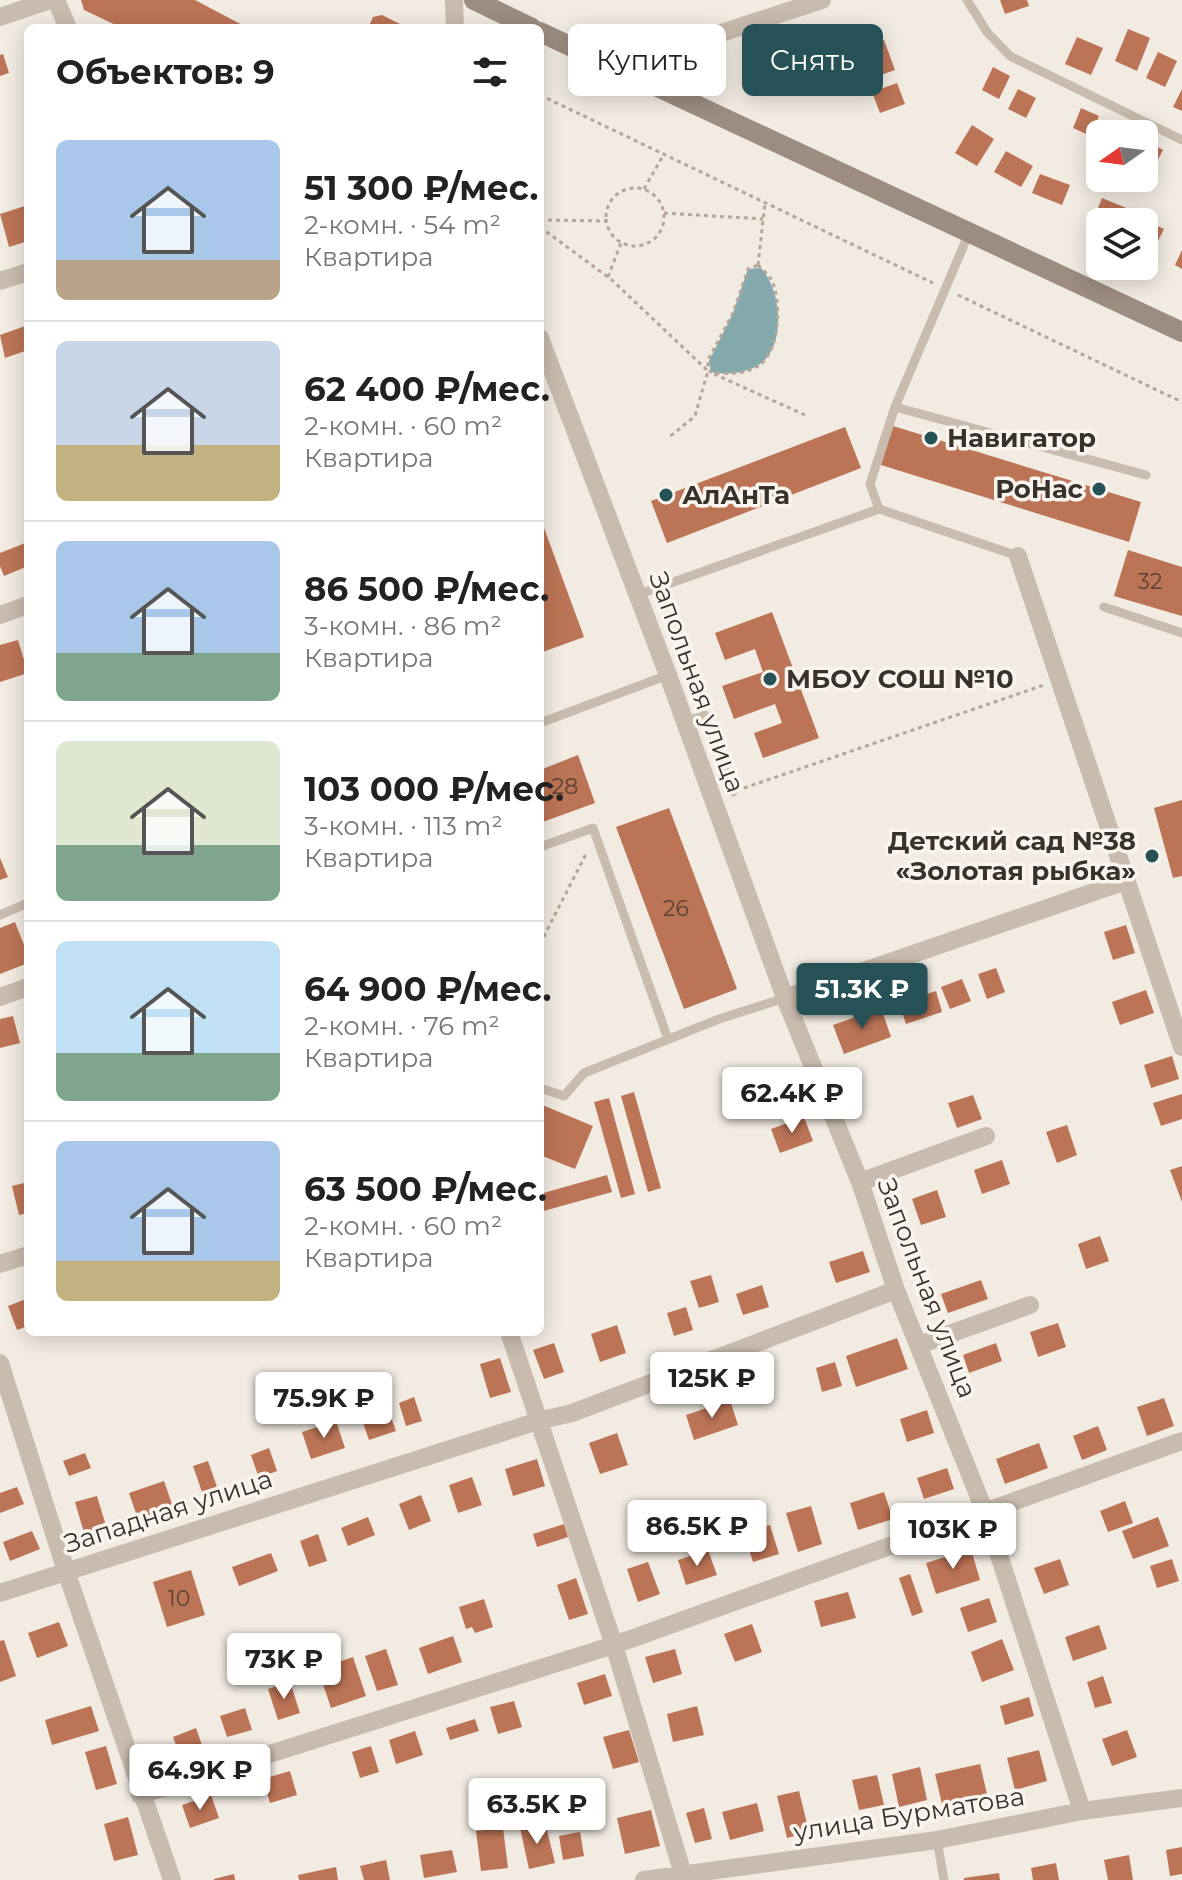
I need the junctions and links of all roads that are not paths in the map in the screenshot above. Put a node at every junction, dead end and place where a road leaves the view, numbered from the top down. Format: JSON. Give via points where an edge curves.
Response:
{"nodes":[{"id":1,"x":50,"y":0,"type":"edge"},
{"id":2,"x":56,"y":0,"type":"edge"},
{"id":3,"x":454,"y":0,"type":"edge"},
{"id":4,"x":474,"y":0,"type":"edge"},
{"id":5,"x":822,"y":0,"type":"edge"},
{"id":6,"x":967,"y":0,"type":"edge"},
{"id":7,"x":778,"y":6,"type":"edge"},
{"id":8,"x":0,"y":17,"type":"edge"},
{"id":9,"x":69,"y":24,"type":"edge"},
{"id":10,"x":455,"y":24,"type":"edge"},
{"id":11,"x":524,"y":24,"type":"edge"},
{"id":12,"x":726,"y":26,"type":"edge"},
{"id":13,"x":544,"y":34,"type":"edge"},
{"id":14,"x":568,"y":46,"type":"edge"},
{"id":15,"x":675,"y":96,"type":"edge"},
{"id":16,"x":1182,"y":140,"type":"edge"},
{"id":17,"x":970,"y":232,"type":"junction"},
{"id":18,"x":24,"y":273,"type":"edge"},
{"id":19,"x":0,"y":281,"type":"edge"},
{"id":20,"x":1182,"y":332,"type":"edge"},
{"id":21,"x":544,"y":349,"type":"edge"},
{"id":22,"x":895,"y":407,"type":"junction"},
{"id":23,"x":1146,"y":475,"type":"dead end"},
{"id":24,"x":879,"y":509,"type":"junction"},
{"id":25,"x":1018,"y":556,"type":"joint"},
{"id":26,"x":637,"y":595,"type":"junction"},
{"id":27,"x":24,"y":606,"type":"edge"},
{"id":28,"x":1104,"y":607,"type":"dead end"},
{"id":29,"x":0,"y":615,"type":"edge"},
{"id":30,"x":1182,"y":633,"type":"edge"},
{"id":31,"x":668,"y":675,"type":"junction"},
{"id":32,"x":544,"y":718,"type":"edge"},
{"id":33,"x":685,"y":722,"type":"junction"},
{"id":34,"x":733,"y":792,"type":"road end"},
{"id":35,"x":544,"y":846,"type":"edge"},
{"id":36,"x":1126,"y":881,"type":"junction"},
{"id":37,"x":24,"y":905,"type":"edge"},
{"id":38,"x":0,"y":915,"type":"edge"},
{"id":39,"x":24,"y":988,"type":"edge"},
{"id":40,"x":0,"y":997,"type":"edge"},
{"id":41,"x":785,"y":998,"type":"junction"},
{"id":42,"x":668,"y":1039,"type":"junction"},
{"id":43,"x":1182,"y":1047,"type":"edge"},
{"id":44,"x":544,"y":1089,"type":"edge"},
{"id":45,"x":986,"y":1136,"type":"dead end"},
{"id":46,"x":860,"y":1182,"type":"junction"},
{"id":47,"x":24,"y":1256,"type":"edge"},
{"id":48,"x":0,"y":1264,"type":"edge"},
{"id":49,"x":896,"y":1290,"type":"junction"},
{"id":50,"x":1030,"y":1305,"type":"dead end"},
{"id":51,"x":510,"y":1336,"type":"edge"},
{"id":52,"x":919,"y":1345,"type":"junction"},
{"id":53,"x":0,"y":1363,"type":"edge"},
{"id":54,"x":538,"y":1421,"type":"junction"},
{"id":55,"x":1182,"y":1441,"type":"edge"},
{"id":56,"x":985,"y":1512,"type":"junction"},
{"id":57,"x":66,"y":1571,"type":"junction"},
{"id":58,"x":0,"y":1593,"type":"edge"},
{"id":59,"x":614,"y":1645,"type":"junction"},
{"id":60,"x":140,"y":1795,"type":"junction"},
{"id":61,"x":1182,"y":1798,"type":"edge"},
{"id":62,"x":1082,"y":1811,"type":"junction"},
{"id":63,"x":937,"y":1840,"type":"junction"},
{"id":64,"x":683,"y":1874,"type":"junction"},
{"id":65,"x":172,"y":1880,"type":"edge"},
{"id":66,"x":644,"y":1880,"type":"edge"},
{"id":67,"x":944,"y":1880,"type":"edge"}],
"edges":[{"from":1,"to":8,"type":"street"},
{"from":2,"to":9,"type":"street"},
{"from":3,"to":10,"type":"street"},
{"from":4,"to":11,"type":"main road"},
{"from":5,"to":7,"type":"street"},
{"from":6,"to":16,"type":"lane","via":[[1010,56]]},
{"from":7,"to":12,"type":"street"},
{"from":13,"to":14,"type":"main road"},
{"from":15,"to":17,"type":"main road"},
{"from":17,"to":20,"type":"main road"},
{"from":17,"to":22,"type":"lane"},
{"from":18,"to":19,"type":"street"},
{"from":21,"to":26,"type":"street","name":"Запольная улица"},
{"from":22,"to":23,"type":"lane"},
{"from":22,"to":24,"type":"lane","via":[[870,484]]},
{"from":24,"to":25,"type":"lane"},
{"from":24,"to":26,"type":"lane"},
{"from":25,"to":36,"type":"street"},
{"from":26,"to":31,"type":"street","name":"Запольная улица"},
{"from":27,"to":29,"type":"street"},
{"from":28,"to":30,"type":"lane"},
{"from":31,"to":32,"type":"lane"},
{"from":31,"to":33,"type":"street","name":"Запольная улица"},
{"from":33,"to":34,"type":"lane","via":[[705,715]]},
{"from":33,"to":41,"type":"street","name":"Запольная улица"},
{"from":35,"to":42,"type":"lane","via":[[593,828]]},
{"from":36,"to":41,"type":"street"},
{"from":36,"to":43,"type":"street"},
{"from":37,"to":38,"type":"lane"},
{"from":39,"to":40,"type":"street"},
{"from":41,"to":42,"type":"lane"},
{"from":41,"to":46,"type":"street","name":"Запольная улица"},
{"from":42,"to":44,"type":"lane","via":[[584,1073],[564,1096]]},
{"from":45,"to":46,"type":"street"},
{"from":46,"to":49,"type":"street","name":"Запольная улица"},
{"from":47,"to":48,"type":"street"},
{"from":49,"to":52,"type":"street","name":"Запольная улица"},
{"from":49,"to":54,"type":"street","name":"Западная улица","via":[[572,1413]]},
{"from":50,"to":52,"type":"street"},
{"from":51,"to":54,"type":"street"},
{"from":52,"to":56,"type":"street","name":"Запольная улица"},
{"from":53,"to":57,"type":"street"},
{"from":54,"to":57,"type":"street","name":"Западная улица"},
{"from":54,"to":59,"type":"street"},
{"from":55,"to":56,"type":"street"},
{"from":56,"to":59,"type":"street"},
{"from":56,"to":62,"type":"street","name":"Запольная улица"},
{"from":57,"to":58,"type":"street","name":"Западная улица"},
{"from":57,"to":60,"type":"street"},
{"from":59,"to":60,"type":"street"},
{"from":59,"to":64,"type":"street"},
{"from":60,"to":65,"type":"street"},
{"from":61,"to":62,"type":"street","name":"улица Бурматова"},
{"from":62,"to":63,"type":"street","name":"улица Бурматова"},
{"from":63,"to":64,"type":"street","name":"улица Бурматова"},
{"from":63,"to":67,"type":"lane"},
{"from":64,"to":66,"type":"street","name":"улица Бурматова"}]}
